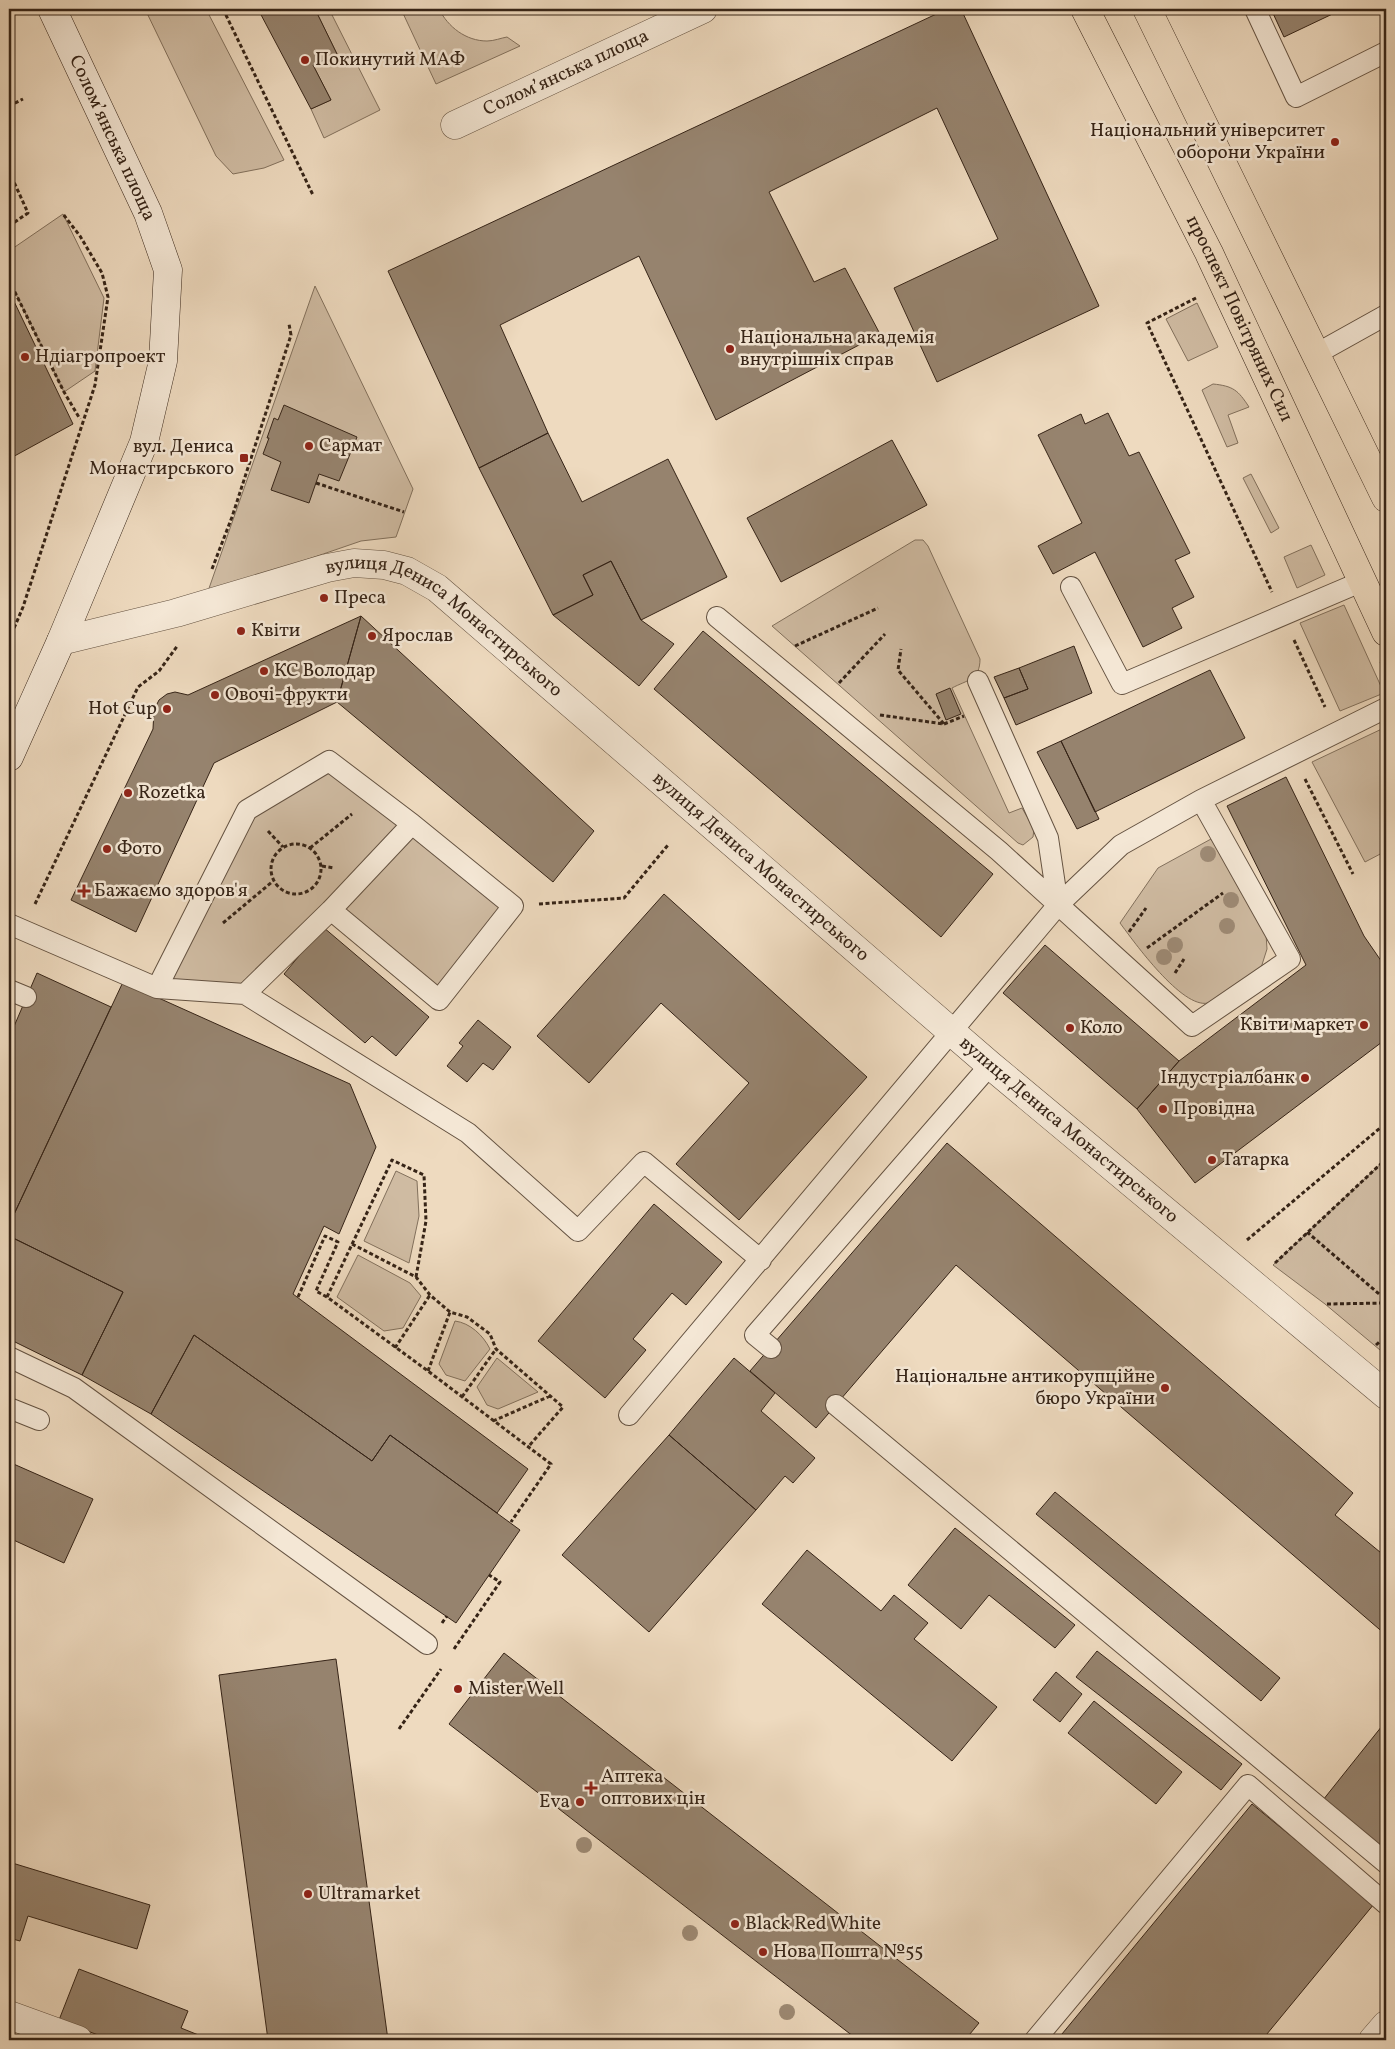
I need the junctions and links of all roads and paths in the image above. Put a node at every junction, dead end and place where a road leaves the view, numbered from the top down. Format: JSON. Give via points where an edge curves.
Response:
{"nodes":[{"id":1,"x":52,"y":9,"type":"edge"},
{"id":2,"x":223,"y":9,"type":"edge"},
{"id":3,"x":703,"y":9,"type":"edge"},
{"id":4,"x":1085,"y":9,"type":"edge"},
{"id":5,"x":1147,"y":9,"type":"edge"},
{"id":6,"x":1254,"y":9,"type":"edge"},
{"id":7,"x":1386,"y":52,"type":"edge"},
{"id":8,"x":23,"y":99,"type":"dead end"},
{"id":9,"x":9,"y":106,"type":"edge"},
{"id":10,"x":455,"y":125,"type":"dead end"},
{"id":11,"x":9,"y":171,"type":"edge"},
{"id":12,"x":313,"y":195,"type":"dead end"},
{"id":13,"x":63,"y":214,"type":"dead end"},
{"id":14,"x":9,"y":226,"type":"edge"},
{"id":15,"x":9,"y":280,"type":"edge"},
{"id":16,"x":1200,"y":296,"type":"dead end"},
{"id":17,"x":1386,"y":315,"type":"edge"},
{"id":18,"x":289,"y":324,"type":"dead end"},
{"id":19,"x":1316,"y":354,"type":"junction"},
{"id":20,"x":80,"y":420,"type":"dead end"},
{"id":21,"x":316,"y":482,"type":"dead end"},
{"id":22,"x":1386,"y":498,"type":"edge"},
{"id":23,"x":404,"y":512,"type":"dead end"},
{"id":24,"x":1362,"y":581,"type":"junction"},
{"id":25,"x":1071,"y":587,"type":"dead end"},
{"id":26,"x":195,"y":607,"type":"junction"},
{"id":27,"x":878,"y":608,"type":"dead end"},
{"id":28,"x":1283,"y":616,"type":"junction"},
{"id":29,"x":717,"y":617,"type":"dead end"},
{"id":30,"x":1386,"y":632,"type":"edge"},
{"id":31,"x":885,"y":634,"type":"dead end"},
{"id":32,"x":9,"y":640,"type":"edge"},
{"id":33,"x":61,"y":641,"type":"junction"},
{"id":34,"x":901,"y":648,"type":"dead end"},
{"id":35,"x":766,"y":658,"type":"junction"},
{"id":36,"x":978,"y":681,"type":"dead end"},
{"id":37,"x":821,"y":704,"type":"junction"},
{"id":38,"x":1386,"y":708,"type":"edge"},
{"id":39,"x":965,"y":716,"type":"dead end"},
{"id":40,"x":944,"y":724,"type":"junction"},
{"id":41,"x":856,"y":733,"type":"junction"},
{"id":42,"x":1337,"y":733,"type":"junction"},
{"id":43,"x":1293,"y":755,"type":"junction"},
{"id":44,"x":9,"y":757,"type":"edge"},
{"id":45,"x":375,"y":795,"type":"junction"},
{"id":46,"x":1201,"y":800,"type":"junction"},
{"id":47,"x":412,"y":824,"type":"junction"},
{"id":48,"x":668,"y":845,"type":"dead end"},
{"id":49,"x":310,"y":848,"type":"junction"},
{"id":50,"x":1353,"y":874,"type":"dead end"},
{"id":51,"x":1230,"y":888,"type":"dead end"},
{"id":52,"x":1058,"y":905,"type":"junction"},
{"id":53,"x":513,"y":906,"type":"junction"},
{"id":54,"x":1146,"y":908,"type":"dead end"},
{"id":55,"x":331,"y":910,"type":"junction"},
{"id":56,"x":9,"y":924,"type":"edge"},
{"id":57,"x":1128,"y":933,"type":"dead end"},
{"id":58,"x":31,"y":934,"type":"junction"},
{"id":59,"x":1141,"y":952,"type":"dead end"},
{"id":60,"x":1184,"y":959,"type":"dead end"},
{"id":61,"x":1174,"y":974,"type":"dead end"},
{"id":62,"x":157,"y":988,"type":"junction"},
{"id":63,"x":244,"y":994,"type":"junction"},
{"id":64,"x":950,"y":1032,"type":"junction"},
{"id":65,"x":990,"y":1065,"type":"junction"},
{"id":66,"x":1386,"y":1123,"type":"edge"},
{"id":67,"x":1386,"y":1159,"type":"edge"},
{"id":68,"x":1307,"y":1232,"type":"junction"},
{"id":69,"x":352,"y":1244,"type":"junction"},
{"id":70,"x":761,"y":1260,"type":"junction"},
{"id":71,"x":1226,"y":1262,"type":"junction"},
{"id":72,"x":1281,"y":1270,"type":"dead end"},
{"id":73,"x":416,"y":1277,"type":"junction"},
{"id":74,"x":430,"y":1295,"type":"junction"},
{"id":75,"x":298,"y":1297,"type":"dead end"},
{"id":76,"x":327,"y":1297,"type":"junction"},
{"id":77,"x":1386,"y":1302,"type":"edge"},
{"id":78,"x":1332,"y":1310,"type":"dead end"},
{"id":79,"x":450,"y":1312,"type":"junction"},
{"id":80,"x":1386,"y":1336,"type":"edge"},
{"id":81,"x":1368,"y":1340,"type":"dead end"},
{"id":82,"x":1375,"y":1346,"type":"junction"},
{"id":83,"x":395,"y":1348,"type":"junction"},
{"id":84,"x":771,"y":1348,"type":"dead end"},
{"id":85,"x":496,"y":1349,"type":"junction"},
{"id":86,"x":1381,"y":1351,"type":"dead end"},
{"id":87,"x":9,"y":1357,"type":"edge"},
{"id":88,"x":428,"y":1371,"type":"junction"},
{"id":89,"x":1386,"y":1395,"type":"edge"},
{"id":90,"x":550,"y":1396,"type":"junction"},
{"id":91,"x":462,"y":1397,"type":"junction"},
{"id":92,"x":836,"y":1405,"type":"dead end"},
{"id":93,"x":9,"y":1408,"type":"edge"},
{"id":94,"x":629,"y":1415,"type":"dead end"},
{"id":95,"x":39,"y":1420,"type":"dead end"},
{"id":96,"x":493,"y":1421,"type":"junction"},
{"id":97,"x":528,"y":1447,"type":"junction"},
{"id":98,"x":511,"y":1522,"type":"dead end"},
{"id":99,"x":489,"y":1575,"type":"dead end"},
{"id":100,"x":427,"y":1644,"type":"dead end"},
{"id":101,"x":452,"y":1652,"type":"dead end"},
{"id":102,"x":441,"y":1668,"type":"dead end"},
{"id":103,"x":399,"y":1729,"type":"dead end"},
{"id":104,"x":1386,"y":1863,"type":"edge"},
{"id":105,"x":1386,"y":1904,"type":"edge"},
{"id":106,"x":9,"y":2015,"type":"edge"},
{"id":107,"x":1386,"y":2024,"type":"edge"},
{"id":108,"x":78,"y":2040,"type":"edge"},
{"id":109,"x":1035,"y":2040,"type":"edge"},
{"id":110,"x":1373,"y":2040,"type":"edge"}],
"edges":[{"from":1,"to":33,"type":"street","name":"Соломʼянська площа","via":[[148,213],[168,270],[163,361],[144,442]]},
{"from":2,"to":12,"type":"path"},
{"from":3,"to":10,"type":"street","name":"Соломʼянська площа"},
{"from":4,"to":24,"type":"main road","name":"проспект Повітряних Сил","via":[[1209,254]]},
{"from":5,"to":19,"type":"main road"},
{"from":6,"to":7,"type":"lane","via":[[1296,97]]},
{"from":8,"to":9,"type":"path"},
{"from":11,"to":14,"type":"path","via":[[28,213]]},
{"from":13,"to":32,"type":"path","via":[[102,273],[108,297],[94,385]]},
{"from":15,"to":20,"type":"path"},
{"from":16,"to":28,"type":"path","via":[[1147,322]]},
{"from":17,"to":19,"type":"lane"},
{"from":18,"to":26,"type":"path","via":[[291,335],[235,508]]},
{"from":19,"to":22,"type":"main road"},
{"from":21,"to":23,"type":"path"},
{"from":24,"to":28,"type":"lane"},
{"from":24,"to":30,"type":"main road","name":"проспект Повітряних Сил"},
{"from":25,"to":28,"type":"lane","via":[[1122,684]]},
{"from":26,"to":33,"type":"street","name":"вулиця Дениса Монастирського"},
{"from":26,"to":58,"type":"path","via":[[175,651],[159,671],[138,687],[33,907],[36,922]]},
{"from":26,"to":64,"type":"street","name":"вулиця Дениса Монастирського","via":[[354,563],[407,571],[437,588]]},
{"from":27,"to":35,"type":"path"},
{"from":28,"to":42,"type":"path"},
{"from":29,"to":35,"type":"lane"},
{"from":31,"to":37,"type":"path"},
{"from":33,"to":44,"type":"street"},
{"from":34,"to":40,"type":"path","via":[[898,670]]},
{"from":35,"to":37,"type":"lane"},
{"from":36,"to":52,"type":"lane","via":[[1048,838]]},
{"from":37,"to":41,"type":"lane"},
{"from":38,"to":42,"type":"lane"},
{"from":39,"to":40,"type":"path"},
{"from":40,"to":41,"type":"path","via":[[872,714]]},
{"from":41,"to":52,"type":"lane","via":[[999,851]]},
{"from":42,"to":43,"type":"lane"},
{"from":43,"to":46,"type":"lane"},
{"from":43,"to":50,"type":"path"},
{"from":45,"to":47,"type":"lane"},
{"from":45,"to":49,"type":"path"},
{"from":45,"to":62,"type":"lane","via":[[329,761],[247,810]]},
{"from":46,"to":52,"type":"lane","via":[[1121,845]]},
{"from":46,"to":52,"type":"lane","via":[[1290,959],[1192,1026]]},
{"from":47,"to":53,"type":"lane"},
{"from":47,"to":55,"type":"lane"},
{"from":48,"to":53,"type":"path","via":[[624,898]]},
{"from":49,"to":49,"type":"path","via":[[322,866],[313,887],[300,894],[279,890],[272,882],[273,858],[283,847],[297,844]]},
{"from":51,"to":59,"type":"path"},
{"from":52,"to":64,"type":"lane"},
{"from":53,"to":55,"type":"lane","via":[[439,1000]]},
{"from":54,"to":57,"type":"path"},
{"from":55,"to":63,"type":"lane"},
{"from":56,"to":58,"type":"lane"},
{"from":58,"to":62,"type":"lane"},
{"from":60,"to":61,"type":"path"},
{"from":62,"to":63,"type":"lane"},
{"from":63,"to":70,"type":"lane","via":[[468,1133],[578,1231],[644,1162]]},
{"from":64,"to":65,"type":"street","name":"вулиця Дениса Монастирського"},
{"from":64,"to":70,"type":"lane"},
{"from":65,"to":71,"type":"street","name":"вулиця Дениса Монастирського"},
{"from":65,"to":84,"type":"lane","via":[[755,1334]]},
{"from":66,"to":71,"type":"path","via":[[1245,1241]]},
{"from":67,"to":68,"type":"path"},
{"from":68,"to":72,"type":"path","via":[[1273,1265]]},
{"from":68,"to":77,"type":"path"},
{"from":69,"to":73,"type":"path"},
{"from":69,"to":73,"type":"path","via":[[392,1160],[424,1176],[426,1221]]},
{"from":69,"to":76,"type":"path"},
{"from":70,"to":94,"type":"lane"},
{"from":71,"to":89,"type":"street","name":"вулиця Дениса Монастирського"},
{"from":73,"to":74,"type":"path"},
{"from":74,"to":79,"type":"path"},
{"from":74,"to":83,"type":"path"},
{"from":75,"to":76,"type":"path","via":[[325,1236],[338,1242],[316,1291]]},
{"from":76,"to":83,"type":"path"},
{"from":77,"to":78,"type":"path","via":[[1325,1304]]},
{"from":79,"to":85,"type":"path","via":[[467,1317],[490,1334]]},
{"from":79,"to":88,"type":"path"},
{"from":80,"to":82,"type":"path"},
{"from":81,"to":82,"type":"path"},
{"from":82,"to":86,"type":"path"},
{"from":83,"to":88,"type":"path"},
{"from":85,"to":90,"type":"path"},
{"from":85,"to":91,"type":"path"},
{"from":87,"to":100,"type":"lane","via":[[62,1374],[74,1388],[88,1388]]},
{"from":88,"to":91,"type":"path"},
{"from":90,"to":96,"type":"path"},
{"from":90,"to":97,"type":"path","via":[[562,1407]]},
{"from":91,"to":96,"type":"path"},
{"from":92,"to":104,"type":"lane"},
{"from":93,"to":95,"type":"lane"},
{"from":96,"to":97,"type":"path"},
{"from":97,"to":98,"type":"path","via":[[551,1464]]},
{"from":99,"to":101,"type":"path","via":[[500,1582]]},
{"from":102,"to":103,"type":"path"},
{"from":105,"to":109,"type":"lane","via":[[1248,1785]]},
{"from":106,"to":108,"type":"street"},
{"from":107,"to":110,"type":"street"}]}
